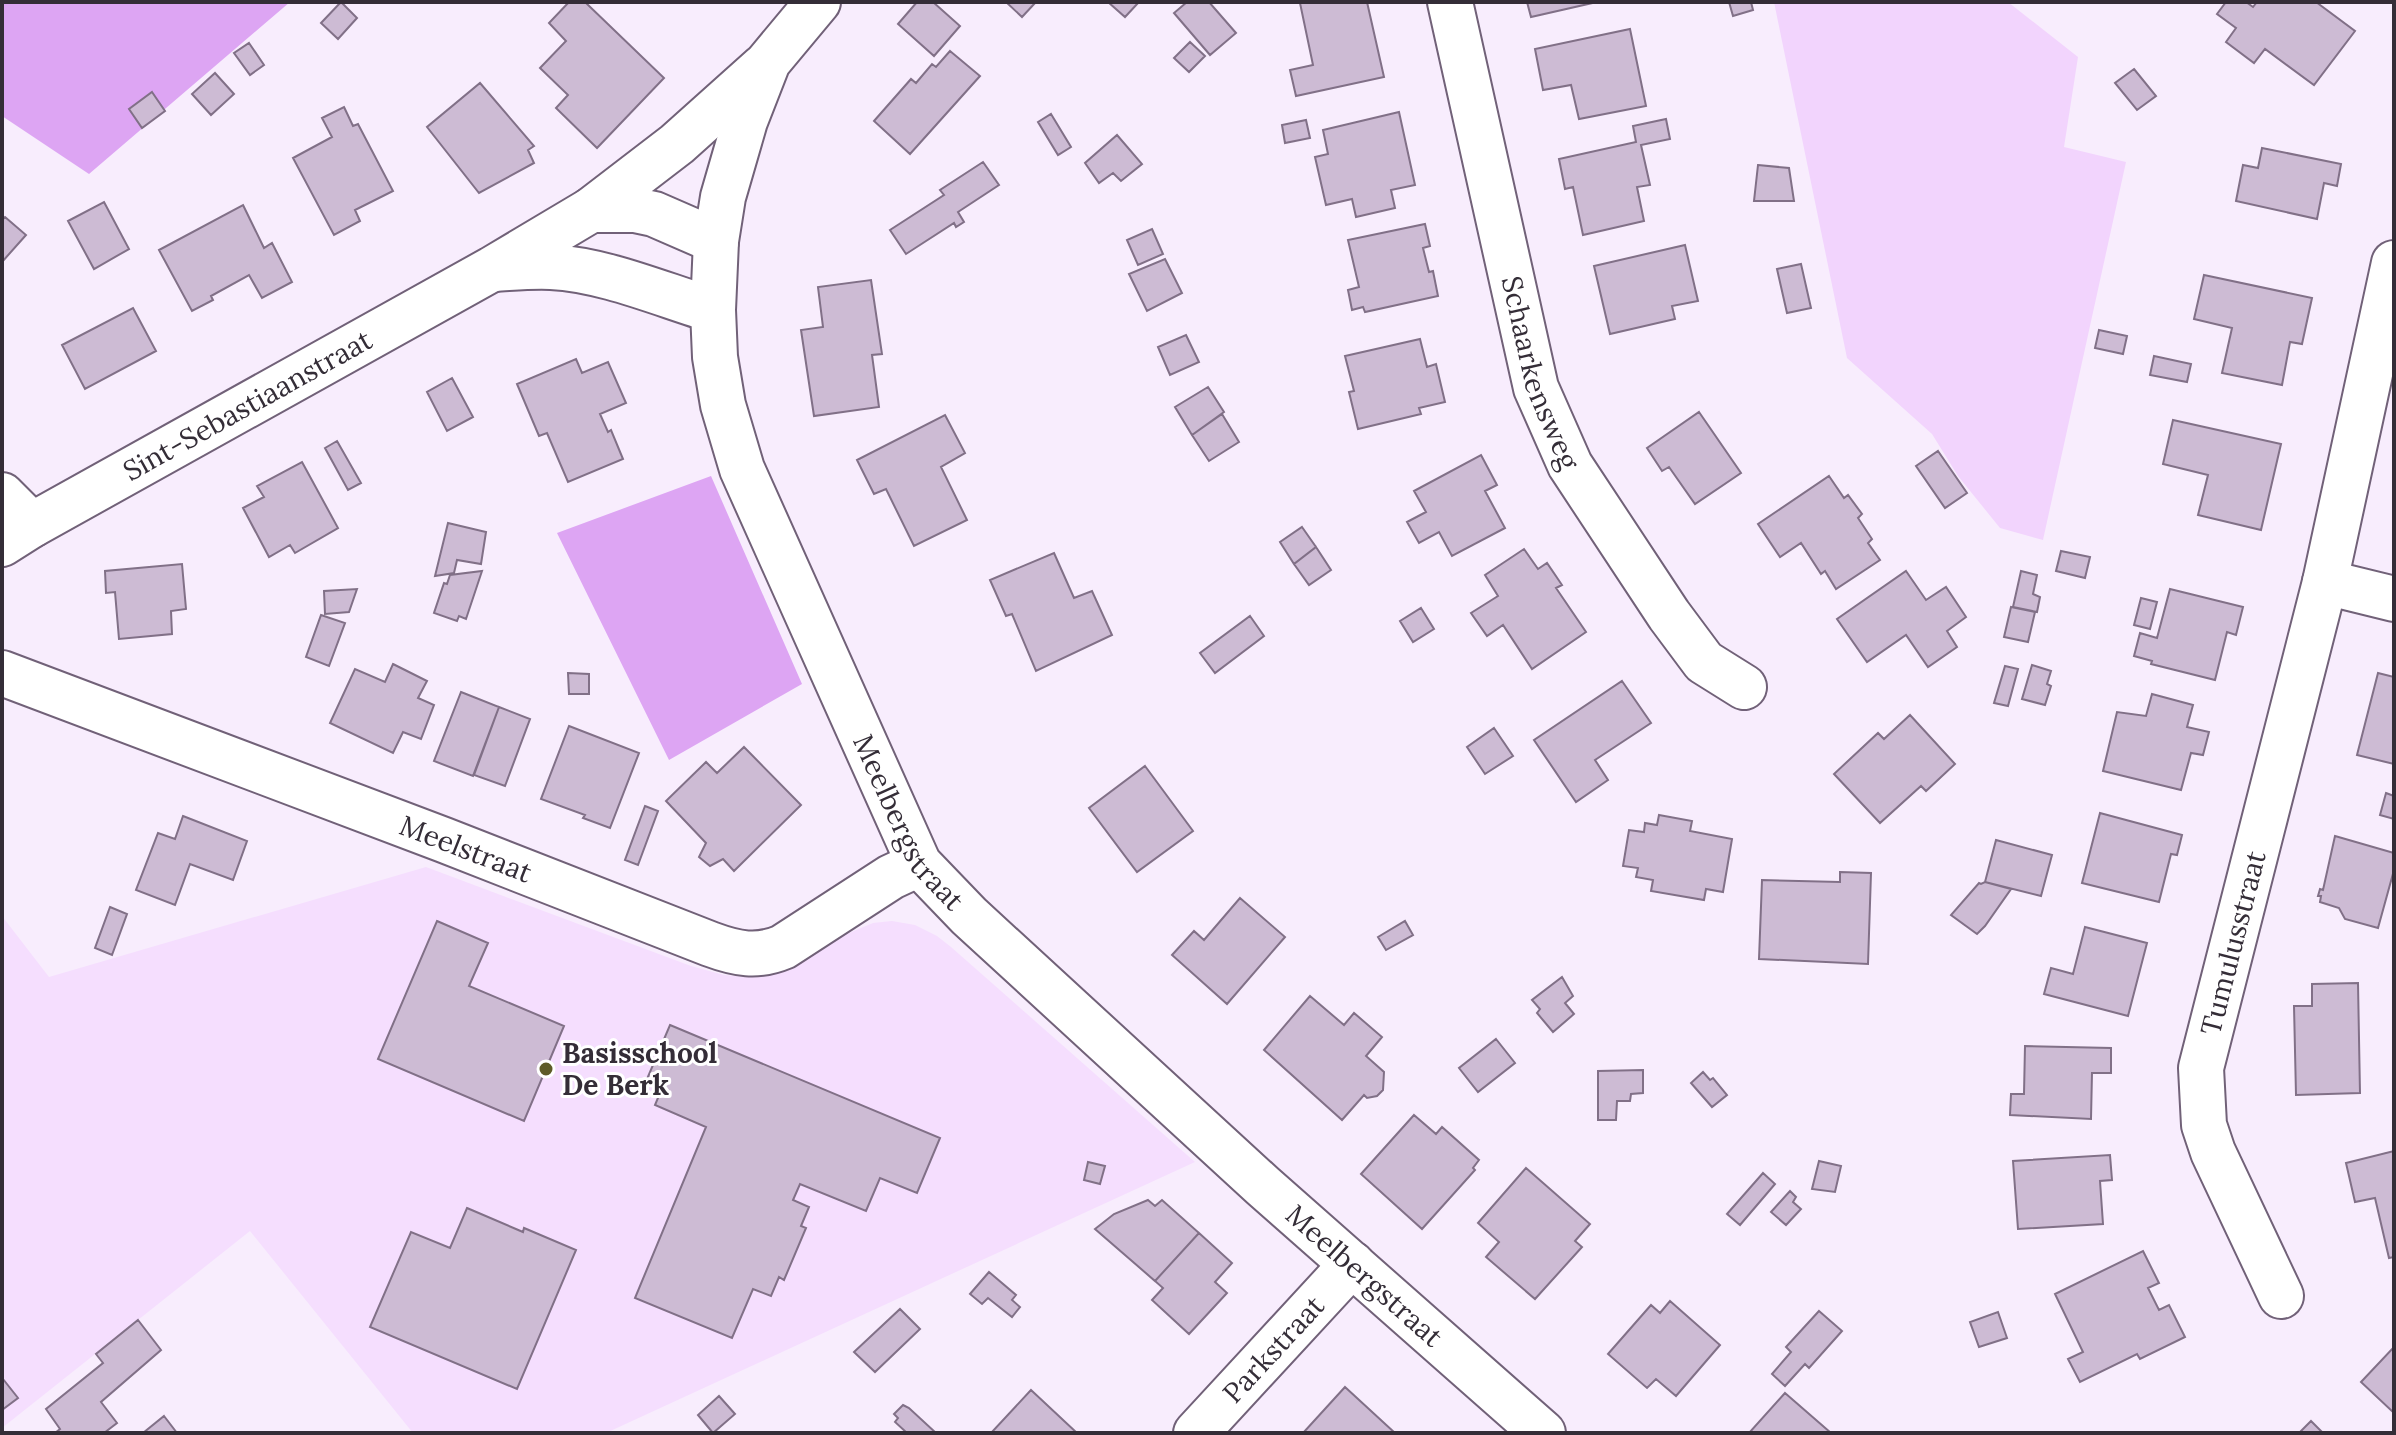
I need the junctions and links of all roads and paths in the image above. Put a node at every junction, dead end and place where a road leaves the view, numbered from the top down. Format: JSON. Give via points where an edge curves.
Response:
{"nodes":[{"id":1,"x":818,"y":2,"type":"edge"},
{"id":2,"x":1450,"y":2,"type":"edge"},
{"id":3,"x":768,"y":62,"type":"junction"},
{"id":4,"x":591,"y":210,"type":"junction"},
{"id":5,"x":716,"y":241,"type":"junction"},
{"id":6,"x":2394,"y":263,"type":"edge"},
{"id":7,"x":492,"y":269,"type":"junction"},
{"id":8,"x":713,"y":310,"type":"junction"},
{"id":9,"x":12,"y":521,"type":"edge"},
{"id":10,"x":2325,"y":582,"type":"junction"},
{"id":11,"x":2394,"y":599,"type":"edge"},
{"id":12,"x":2,"y":673,"type":"edge"},
{"id":13,"x":1744,"y":687,"type":"dead end"},
{"id":14,"x":919,"y":864,"type":"junction"},
{"id":15,"x":1352,"y":1264,"type":"junction"},
{"id":16,"x":2281,"y":1296,"type":"dead end"},
{"id":17,"x":1196,"y":1433,"type":"edge"},
{"id":18,"x":1543,"y":1433,"type":"edge"}],
"edges":[{"from":1,"to":3,"type":"street","name":"Meelbergstraat"},
{"from":2,"to":13,"type":"street","name":"Schaarkensweg","via":[[1536,388],[1570,465],[1669,615],[1704,662]]},
{"from":3,"to":4,"type":"street","name":"Sint-Sebastiaanstraat","via":[[677,144]]},
{"from":3,"to":5,"type":"street","name":"Meelbergstraat","via":[[732,161]]},
{"from":4,"to":5,"type":"street","via":[[654,214]]},
{"from":4,"to":7,"type":"street","name":"Sint-Sebastiaanstraat"},
{"from":5,"to":8,"type":"street","name":"Meelbergstraat"},
{"from":6,"to":10,"type":"street","name":"Tumulusstraat"},
{"from":7,"to":8,"type":"street","name":"Sint-Sebastiaanstraat","via":[[584,272]]},
{"from":7,"to":9,"type":"street","name":"Sint-Sebastiaanstraat"},
{"from":8,"to":14,"type":"street","name":"Meelbergstraat","via":[[723,405],[742,469]]},
{"from":10,"to":11,"type":"street"},
{"from":10,"to":16,"type":"street","name":"Tumulusstraat","via":[[2201,1068],[2204,1125],[2213,1152]]},
{"from":12,"to":14,"type":"street","name":"Meelstraat","via":[[748,955],[783,947]]},
{"from":14,"to":15,"type":"street","name":"Meelbergstraat","via":[[969,916]]},
{"from":15,"to":17,"type":"street","name":"Parkstraat"},
{"from":15,"to":18,"type":"street","name":"Meelbergstraat"}]}
